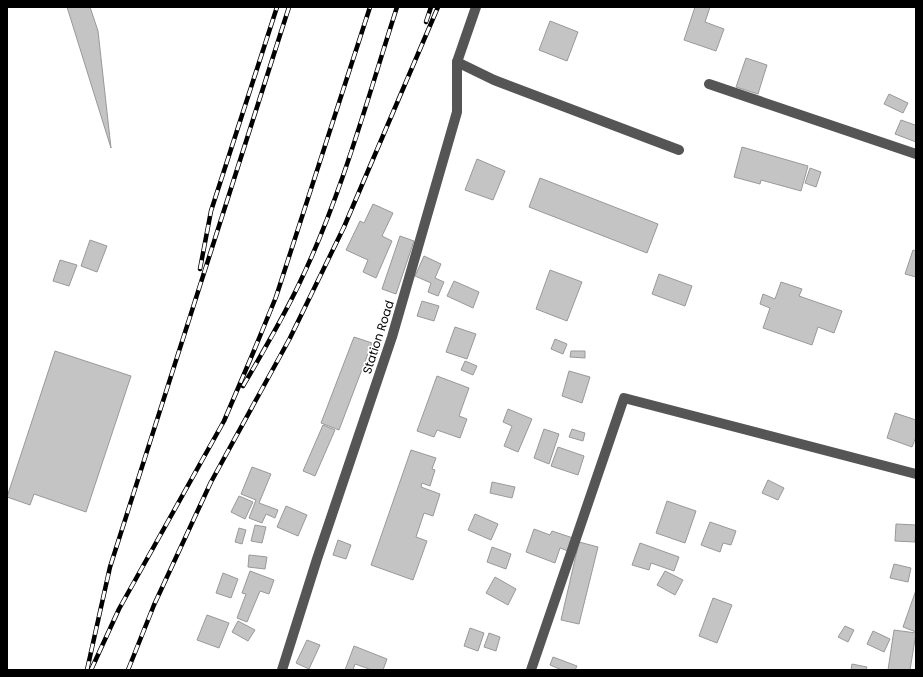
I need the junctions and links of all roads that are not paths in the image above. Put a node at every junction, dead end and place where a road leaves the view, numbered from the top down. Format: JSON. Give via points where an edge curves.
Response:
{"nodes":[{"id":1,"x":476,"y":7,"type":"edge"},
{"id":2,"x":457,"y":62,"type":"junction"},
{"id":3,"x":709,"y":84,"type":"dead end"},
{"id":4,"x":679,"y":150,"type":"dead end"},
{"id":5,"x":916,"y":154,"type":"edge"},
{"id":6,"x":916,"y":474,"type":"edge"},
{"id":7,"x":282,"y":670,"type":"edge"},
{"id":8,"x":531,"y":670,"type":"edge"}],
"edges":[{"from":1,"to":2,"type":"street","name":"Station Road"},
{"from":2,"to":4,"type":"street","via":[[494,80]]},
{"from":2,"to":7,"type":"street","name":"Station Road","via":[[457,112],[392,337]]},
{"from":3,"to":5,"type":"street"},
{"from":6,"to":8,"type":"street","via":[[624,398]]}]}
